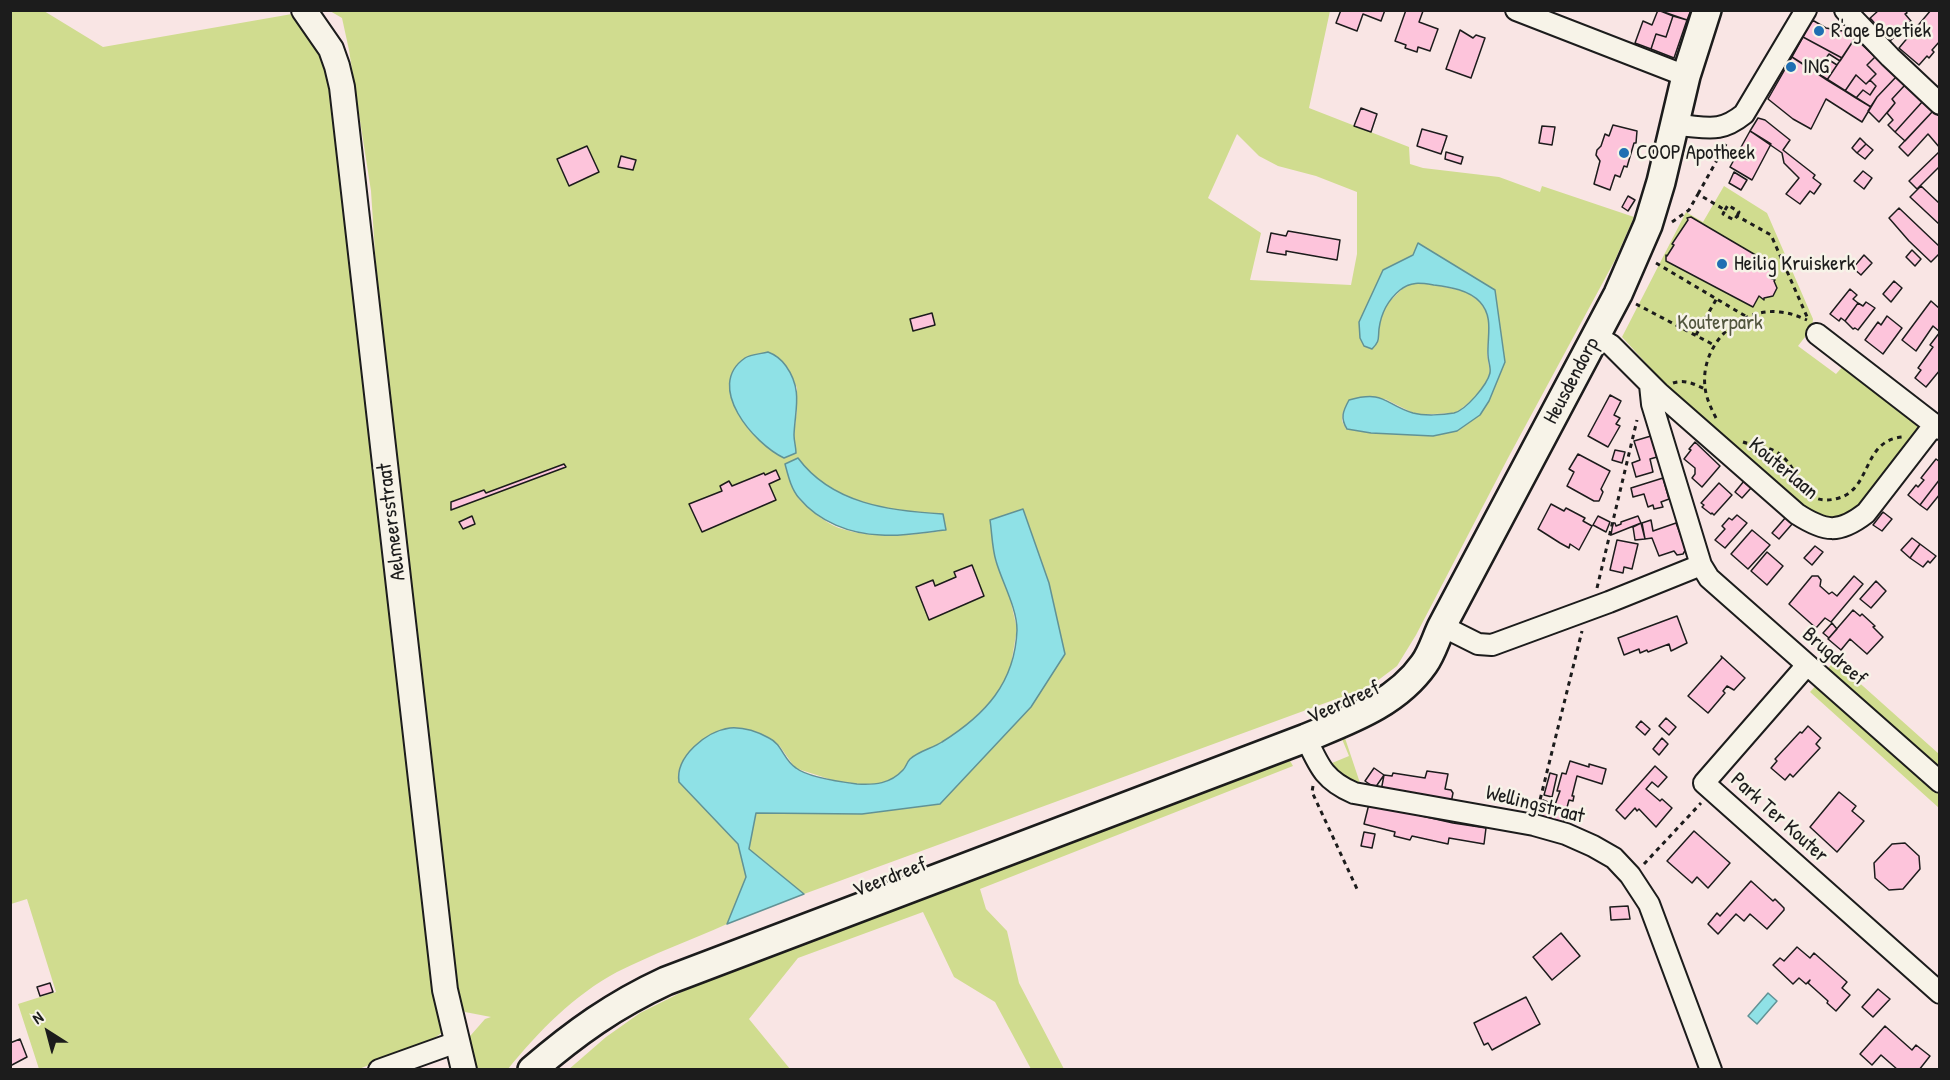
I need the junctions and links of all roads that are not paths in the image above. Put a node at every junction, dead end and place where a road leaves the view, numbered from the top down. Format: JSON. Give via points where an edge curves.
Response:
{"nodes":[{"id":1,"x":304,"y":10,"type":"edge"},
{"id":2,"x":1516,"y":10,"type":"edge"},
{"id":3,"x":1707,"y":10,"type":"edge"},
{"id":4,"x":1806,"y":10,"type":"edge"},
{"id":5,"x":1845,"y":10,"type":"edge"},
{"id":6,"x":1686,"y":76,"type":"junction"},
{"id":7,"x":1940,"y":104,"type":"edge"},
{"id":8,"x":1675,"y":125,"type":"junction"},
{"id":9,"x":1812,"y":327,"type":"road end"},
{"id":10,"x":1596,"y":336,"type":"junction"},
{"id":11,"x":1655,"y":389,"type":"junction"},
{"id":12,"x":1937,"y":427,"type":"edge"},
{"id":13,"x":1701,"y":565,"type":"junction"},
{"id":14,"x":1442,"y":626,"type":"junction"},
{"id":15,"x":1807,"y":665,"type":"junction"},
{"id":16,"x":1304,"y":730,"type":"junction"},
{"id":17,"x":1940,"y":782,"type":"edge"},
{"id":18,"x":941,"y":867,"type":"junction"},
{"id":19,"x":1940,"y":993,"type":"edge"},
{"id":20,"x":457,"y":1042,"type":"junction"},
{"id":21,"x":379,"y":1070,"type":"edge"},
{"id":22,"x":464,"y":1070,"type":"edge"},
{"id":23,"x":524,"y":1070,"type":"edge"},
{"id":24,"x":532,"y":1070,"type":"edge"},
{"id":25,"x":1711,"y":1070,"type":"edge"}],
"edges":[{"from":1,"to":20,"type":"street","name":"Aelmeersstraat","via":[[331,49],[342,87],[445,990]]},
{"from":2,"to":6,"type":"street"},
{"from":3,"to":6,"type":"main road","name":"Heusdendorp"},
{"from":4,"to":8,"type":"street","via":[[1738,119],[1721,128]]},
{"from":5,"to":7,"type":"street"},
{"from":6,"to":8,"type":"main road","name":"Heusdendorp"},
{"from":8,"to":10,"type":"main road","name":"Heusdendorp","via":[[1648,225]]},
{"from":9,"to":12,"type":"street","name":"Kouterlaan"},
{"from":10,"to":11,"type":"street","name":"Kouterlaan","via":[[1611,345]]},
{"from":10,"to":14,"type":"main road","name":"Heusdendorp"},
{"from":11,"to":12,"type":"street","name":"Kouterlaan","via":[[1797,514],[1828,529],[1847,525],[1866,513]]},
{"from":11,"to":13,"type":"street","name":"Brugdreef","via":[[1652,404]]},
{"from":13,"to":14,"type":"street","via":[[1492,645],[1478,644]]},
{"from":13,"to":15,"type":"street","name":"Brugdreef","via":[[1709,578]]},
{"from":14,"to":16,"type":"main road","name":"Veerdreef","via":[[1390,682]]},
{"from":15,"to":17,"type":"street","name":"Brugdreef"},
{"from":15,"to":19,"type":"street","name":"Park Ter Kouter","via":[[1704,783]]},
{"from":16,"to":18,"type":"main road","name":"Veerdreef"},
{"from":16,"to":25,"type":"street","name":"Wellingstraat","via":[[1323,770],[1338,786],[1354,793],[1534,825],[1566,834],[1614,858],[1650,904]]},
{"from":18,"to":23,"type":"main road","name":"Veerdreef","via":[[664,965],[624,983],[563,1025]]},
{"from":18,"to":24,"type":"main road","name":"Veerdreef","via":[[634,996],[595,1019]]},
{"from":20,"to":21,"type":"street"},
{"from":20,"to":22,"type":"street"}]}
